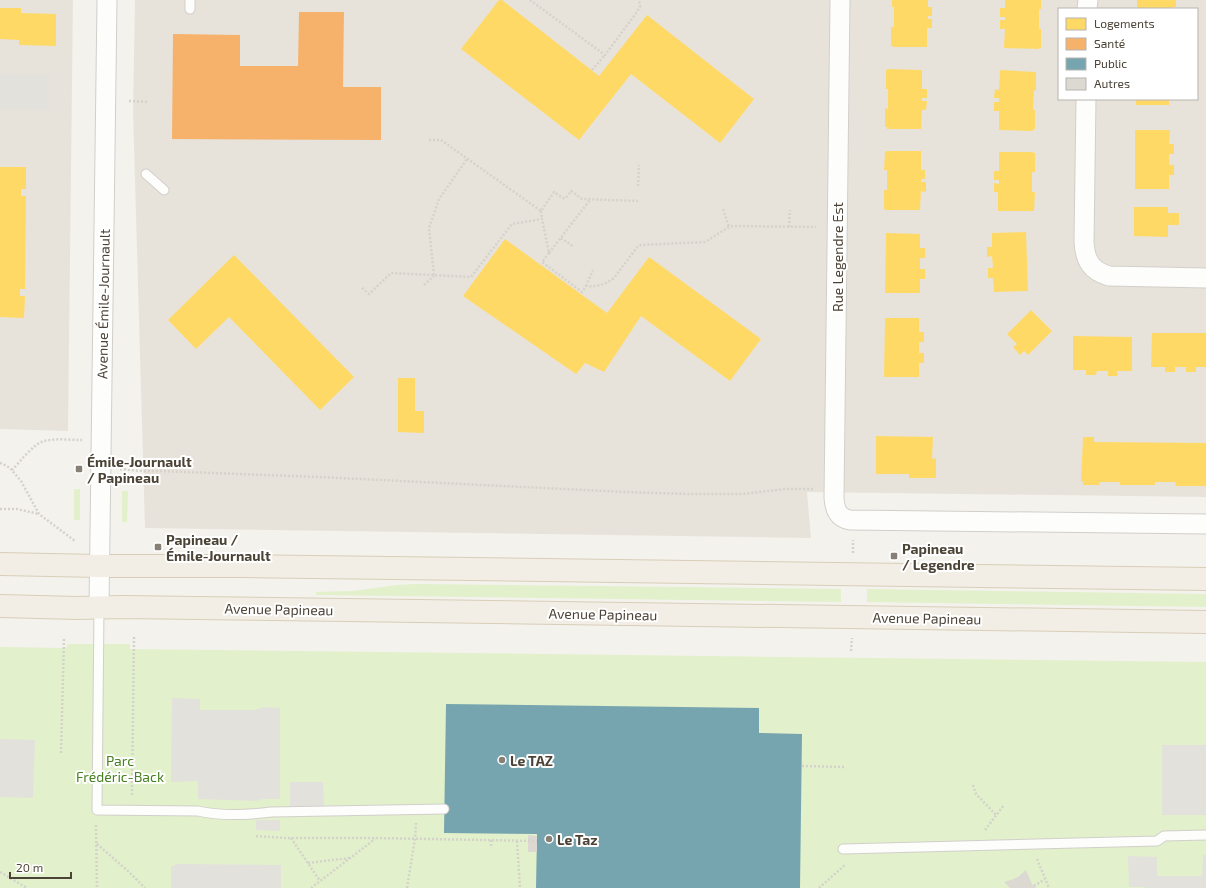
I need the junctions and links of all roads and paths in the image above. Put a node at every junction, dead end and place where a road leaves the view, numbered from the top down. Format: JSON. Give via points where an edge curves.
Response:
{"nodes":[{"id":1,"x":107,"y":0,"type":"edge"},
{"id":2,"x":530,"y":0,"type":"edge"},
{"id":3,"x":639,"y":0,"type":"edge"},
{"id":4,"x":840,"y":0,"type":"edge"},
{"id":5,"x":605,"y":55,"type":"junction"},
{"id":6,"x":592,"y":70,"type":"dead end"},
{"id":7,"x":1086,"y":100,"type":"edge"},
{"id":8,"x":129,"y":101,"type":"dead end"},
{"id":9,"x":148,"y":102,"type":"dead end"},
{"id":10,"x":429,"y":140,"type":"dead end"},
{"id":11,"x":467,"y":159,"type":"junction"},
{"id":12,"x":640,"y":165,"type":"dead end"},
{"id":13,"x":146,"y":174,"type":"dead end"},
{"id":14,"x":638,"y":186,"type":"dead end"},
{"id":15,"x":164,"y":190,"type":"dead end"},
{"id":16,"x":590,"y":200,"type":"junction"},
{"id":17,"x":638,"y":201,"type":"dead end"},
{"id":18,"x":723,"y":209,"type":"dead end"},
{"id":19,"x":790,"y":210,"type":"dead end"},
{"id":20,"x":541,"y":211,"type":"junction"},
{"id":21,"x":542,"y":219,"type":"junction"},
{"id":22,"x":790,"y":227,"type":"junction"},
{"id":23,"x":816,"y":227,"type":"dead end"},
{"id":24,"x":729,"y":228,"type":"junction"},
{"id":25,"x":561,"y":238,"type":"junction"},
{"id":26,"x":574,"y":246,"type":"dead end"},
{"id":27,"x":549,"y":253,"type":"junction"},
{"id":28,"x":593,"y":270,"type":"dead end"},
{"id":29,"x":434,"y":275,"type":"junction"},
{"id":30,"x":1206,"y":278,"type":"edge"},
{"id":31,"x":424,"y":285,"type":"dead end"},
{"id":32,"x":586,"y":286,"type":"junction"},
{"id":33,"x":362,"y":288,"type":"dead end"},
{"id":34,"x":79,"y":440,"type":"dead end"},
{"id":35,"x":0,"y":463,"type":"edge"},
{"id":36,"x":12,"y":470,"type":"junction"},
{"id":37,"x":124,"y":470,"type":"dead end"},
{"id":38,"x":813,"y":489,"type":"dead end"},
{"id":39,"x":0,"y":510,"type":"edge"},
{"id":40,"x":39,"y":514,"type":"junction"},
{"id":41,"x":1206,"y":524,"type":"edge"},
{"id":42,"x":853,"y":536,"type":"dead end"},
{"id":43,"x":75,"y":542,"type":"dead end"},
{"id":44,"x":853,"y":555,"type":"dead end"},
{"id":45,"x":0,"y":564,"type":"edge"},
{"id":46,"x":100,"y":566,"type":"junction"},
{"id":47,"x":1206,"y":580,"type":"edge"},
{"id":48,"x":0,"y":606,"type":"edge"},
{"id":49,"x":99,"y":608,"type":"junction"},
{"id":50,"x":1206,"y":622,"type":"edge"},
{"id":51,"x":134,"y":636,"type":"dead end"},
{"id":52,"x":852,"y":638,"type":"dead end"},
{"id":53,"x":64,"y":639,"type":"dead end"},
{"id":54,"x":851,"y":651,"type":"dead end"},
{"id":55,"x":61,"y":753,"type":"dead end"},
{"id":56,"x":802,"y":766,"type":"dead end"},
{"id":57,"x":845,"y":767,"type":"dead end"},
{"id":58,"x":973,"y":785,"type":"dead end"},
{"id":59,"x":132,"y":795,"type":"dead end"},
{"id":60,"x":1004,"y":805,"type":"dead end"},
{"id":61,"x":444,"y":809,"type":"dead end"},
{"id":62,"x":996,"y":815,"type":"junction"},
{"id":63,"x":416,"y":819,"type":"dead end"},
{"id":64,"x":96,"y":825,"type":"dead end"},
{"id":65,"x":984,"y":831,"type":"dead end"},
{"id":66,"x":256,"y":836,"type":"dead end"},
{"id":67,"x":1206,"y":836,"type":"edge"},
{"id":68,"x":291,"y":838,"type":"junction"},
{"id":69,"x":376,"y":838,"type":"junction"},
{"id":70,"x":415,"y":839,"type":"junction"},
{"id":71,"x":491,"y":840,"type":"junction"},
{"id":72,"x":517,"y":841,"type":"junction"},
{"id":73,"x":537,"y":841,"type":"dead end"},
{"id":74,"x":97,"y":844,"type":"junction"},
{"id":75,"x":491,"y":848,"type":"dead end"},
{"id":76,"x":843,"y":849,"type":"dead end"},
{"id":77,"x":1035,"y":855,"type":"dead end"},
{"id":78,"x":350,"y":858,"type":"junction"},
{"id":79,"x":308,"y":863,"type":"junction"},
{"id":80,"x":846,"y":864,"type":"dead end"},
{"id":81,"x":0,"y":872,"type":"edge"},
{"id":82,"x":1045,"y":879,"type":"junction"},
{"id":83,"x":320,"y":881,"type":"junction"},
{"id":84,"x":1034,"y":886,"type":"dead end"},
{"id":85,"x":26,"y":888,"type":"edge"},
{"id":86,"x":97,"y":888,"type":"edge"},
{"id":87,"x":145,"y":888,"type":"edge"},
{"id":88,"x":311,"y":888,"type":"edge"},
{"id":89,"x":407,"y":888,"type":"edge"},
{"id":90,"x":520,"y":888,"type":"edge"},
{"id":91,"x":820,"y":888,"type":"edge"},
{"id":92,"x":1049,"y":888,"type":"edge"}],
"edges":[{"from":1,"to":46,"type":"street","name":"Avenue Émile-Journault"},
{"from":2,"to":5,"type":"path"},
{"from":3,"to":5,"type":"path","via":[[640,7]]},
{"from":4,"to":41,"type":"street","name":"Rue Legendre Est","via":[[834,498],[837,513],[842,518],[850,520]]},
{"from":5,"to":6,"type":"path"},
{"from":7,"to":30,"type":"street","via":[[1084,242],[1089,262],[1098,272],[1109,276]]},
{"from":8,"to":9,"type":"path"},
{"from":10,"to":11,"type":"path","via":[[441,140]]},
{"from":11,"to":20,"type":"path"},
{"from":11,"to":29,"type":"path","via":[[439,199],[429,228]]},
{"from":12,"to":14,"type":"path"},
{"from":13,"to":15,"type":"lane"},
{"from":16,"to":17,"type":"path"},
{"from":16,"to":20,"type":"path","via":[[582,199],[571,191],[566,198],[554,192]]},
{"from":16,"to":25,"type":"path"},
{"from":18,"to":24,"type":"path"},
{"from":19,"to":22,"type":"path"},
{"from":20,"to":21,"type":"path"},
{"from":21,"to":27,"type":"path"},
{"from":21,"to":29,"type":"path","via":[[512,224],[471,277]]},
{"from":22,"to":23,"type":"path"},
{"from":22,"to":24,"type":"path"},
{"from":24,"to":32,"type":"path","via":[[705,242],[638,246],[609,282],[592,287]]},
{"from":25,"to":26,"type":"path"},
{"from":25,"to":27,"type":"path"},
{"from":27,"to":32,"type":"path","via":[[542,262],[582,292]]},
{"from":28,"to":32,"type":"path"},
{"from":29,"to":31,"type":"path"},
{"from":29,"to":33,"type":"path","via":[[391,273],[369,294]]},
{"from":34,"to":36,"type":"path","via":[[43,441]]},
{"from":35,"to":36,"type":"path"},
{"from":36,"to":40,"type":"path"},
{"from":37,"to":38,"type":"path","via":[[656,493],[743,494]]},
{"from":39,"to":40,"type":"path","via":[[17,509]]},
{"from":40,"to":43,"type":"path"},
{"from":42,"to":44,"type":"path"},
{"from":45,"to":46,"type":"main road"},
{"from":46,"to":47,"type":"main road"},
{"from":46,"to":49,"type":"street","name":"Avenue Émile-Journault"},
{"from":48,"to":49,"type":"main road","name":"Avenue Papineau"},
{"from":49,"to":50,"type":"main road","name":"Avenue Papineau"},
{"from":49,"to":61,"type":"lane","via":[[97,810],[256,814]]},
{"from":51,"to":59,"type":"path"},
{"from":52,"to":54,"type":"path"},
{"from":53,"to":55,"type":"path"},
{"from":56,"to":57,"type":"path"},
{"from":58,"to":62,"type":"path","via":[[974,795]]},
{"from":60,"to":62,"type":"path"},
{"from":62,"to":65,"type":"path"},
{"from":63,"to":70,"type":"path"},
{"from":64,"to":74,"type":"path"},
{"from":66,"to":68,"type":"path"},
{"from":67,"to":76,"type":"lane","via":[[1164,836],[1157,841]]},
{"from":68,"to":69,"type":"path"},
{"from":68,"to":79,"type":"path"},
{"from":69,"to":70,"type":"path"},
{"from":69,"to":78,"type":"path"},
{"from":70,"to":71,"type":"path"},
{"from":70,"to":89,"type":"path"},
{"from":71,"to":72,"type":"path"},
{"from":71,"to":75,"type":"path"},
{"from":72,"to":73,"type":"path"},
{"from":72,"to":90,"type":"path"},
{"from":74,"to":86,"type":"path"},
{"from":74,"to":87,"type":"path"},
{"from":77,"to":82,"type":"path"},
{"from":78,"to":79,"type":"path"},
{"from":78,"to":83,"type":"path"},
{"from":79,"to":83,"type":"path"},
{"from":80,"to":91,"type":"path"},
{"from":81,"to":85,"type":"path"},
{"from":82,"to":84,"type":"path"},
{"from":82,"to":92,"type":"path"},
{"from":83,"to":88,"type":"path"}]}
